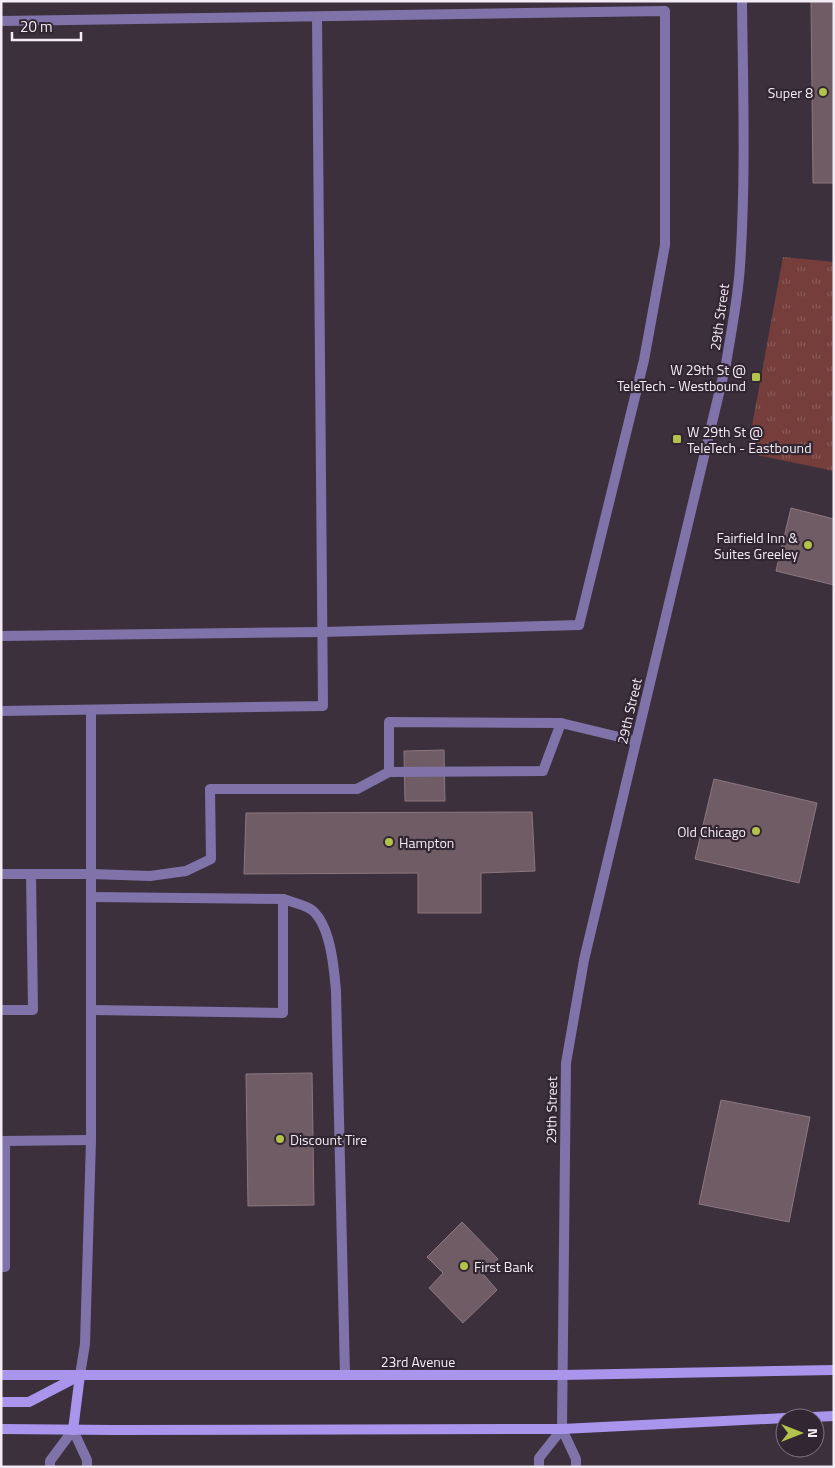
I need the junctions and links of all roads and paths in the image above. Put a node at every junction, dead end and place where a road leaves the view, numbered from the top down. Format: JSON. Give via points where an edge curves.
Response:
{"nodes":[{"id":1,"x":742,"y":1,"type":"edge"},
{"id":2,"x":317,"y":17,"type":"junction"},
{"id":3,"x":1,"y":21,"type":"edge"},
{"id":4,"x":322,"y":632,"type":"junction"},
{"id":5,"x":1,"y":636,"type":"edge"},
{"id":6,"x":91,"y":710,"type":"junction"},
{"id":7,"x":1,"y":711,"type":"edge"},
{"id":8,"x":561,"y":723,"type":"junction"},
{"id":9,"x":636,"y":742,"type":"junction"},
{"id":10,"x":390,"y":772,"type":"junction"},
{"id":11,"x":1,"y":874,"type":"edge"},
{"id":12,"x":31,"y":874,"type":"junction"},
{"id":13,"x":91,"y":874,"type":"junction"},
{"id":14,"x":91,"y":896,"type":"junction"},
{"id":15,"x":283,"y":899,"type":"junction"},
{"id":16,"x":1,"y":1010,"type":"edge"},
{"id":17,"x":91,"y":1010,"type":"junction"},
{"id":18,"x":91,"y":1140,"type":"junction"},
{"id":19,"x":3,"y":1141,"type":"edge"},
{"id":20,"x":1,"y":1267,"type":"edge"},
{"id":21,"x":834,"y":1370,"type":"edge"},
{"id":22,"x":1,"y":1375,"type":"edge"},
{"id":23,"x":80,"y":1375,"type":"junction"},
{"id":24,"x":345,"y":1375,"type":"junction"},
{"id":25,"x":562,"y":1375,"type":"junction"},
{"id":26,"x":1,"y":1402,"type":"edge"},
{"id":27,"x":775,"y":1419,"type":"edge"},
{"id":28,"x":1,"y":1428,"type":"edge"},
{"id":29,"x":73,"y":1430,"type":"junction"},
{"id":30,"x":562,"y":1430,"type":"junction"},
{"id":31,"x":50,"y":1467,"type":"edge"},
{"id":32,"x":87,"y":1467,"type":"edge"},
{"id":33,"x":539,"y":1467,"type":"edge"},
{"id":34,"x":576,"y":1467,"type":"edge"}],
"edges":[{"from":1,"to":9,"type":"street","name":"29th Street","via":[[745,158],[740,269],[726,364]]},
{"from":2,"to":3,"type":"street"},
{"from":2,"to":4,"type":"street"},
{"from":2,"to":4,"type":"street","via":[[665,11],[665,245],[644,360],[579,625]]},
{"from":4,"to":5,"type":"street"},
{"from":4,"to":6,"type":"street","via":[[322,706]]},
{"from":6,"to":7,"type":"street"},
{"from":6,"to":13,"type":"street"},
{"from":8,"to":9,"type":"street"},
{"from":8,"to":10,"type":"street","via":[[543,771]]},
{"from":8,"to":10,"type":"street","via":[[389,722]]},
{"from":9,"to":25,"type":"street","name":"29th Street","via":[[584,960],[566,1063]]},
{"from":10,"to":13,"type":"street","via":[[357,789],[210,789],[211,859],[186,871],[150,876]]},
{"from":11,"to":12,"type":"street"},
{"from":12,"to":13,"type":"street"},
{"from":12,"to":16,"type":"street","via":[[33,1010]]},
{"from":13,"to":14,"type":"street"},
{"from":14,"to":15,"type":"street"},
{"from":14,"to":17,"type":"street"},
{"from":15,"to":17,"type":"street","via":[[283,1013]]},
{"from":15,"to":24,"type":"street","via":[[312,910],[332,950],[336,991]]},
{"from":17,"to":18,"type":"street"},
{"from":18,"to":19,"type":"street"},
{"from":18,"to":23,"type":"street","via":[[85,1344]]},
{"from":19,"to":20,"type":"street","via":[[5,1267]]},
{"from":21,"to":25,"type":"main road","name":"23rd Avenue"},
{"from":22,"to":23,"type":"main road","name":"23rd Avenue"},
{"from":23,"to":24,"type":"main road","name":"23rd Avenue"},
{"from":23,"to":26,"type":"main road","via":[[29,1402]]},
{"from":23,"to":29,"type":"main road"},
{"from":24,"to":25,"type":"main road","name":"23rd Avenue"},
{"from":25,"to":30,"type":"street","name":"29th Street"},
{"from":27,"to":30,"type":"main road"},
{"from":28,"to":29,"type":"main road"},
{"from":29,"to":30,"type":"main road"},
{"from":29,"to":31,"type":"street","via":[[50,1461]]},
{"from":29,"to":32,"type":"street"},
{"from":30,"to":33,"type":"street","via":[[539,1458]]},
{"from":30,"to":34,"type":"street","via":[[576,1459]]}]}
